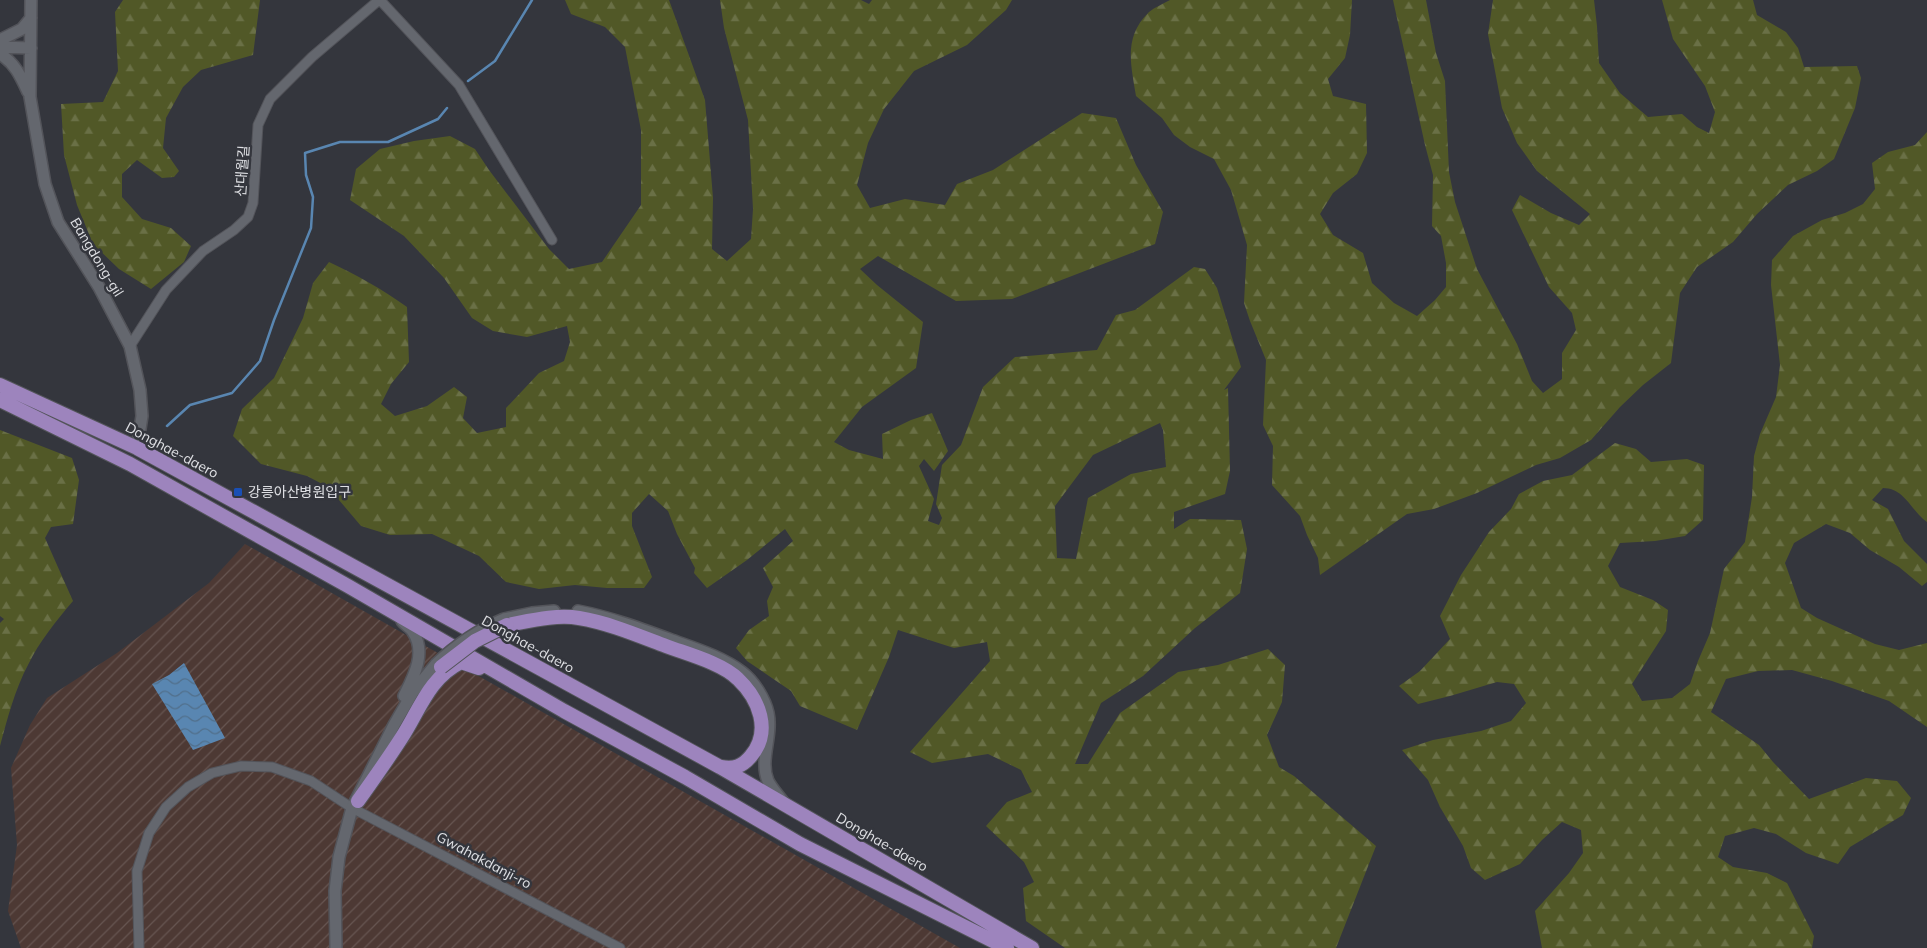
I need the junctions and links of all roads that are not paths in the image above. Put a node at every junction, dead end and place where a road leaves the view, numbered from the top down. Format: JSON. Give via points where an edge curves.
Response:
{"nodes":[{"id":1,"x":31,"y":0,"type":"edge"},
{"id":2,"x":380,"y":0,"type":"edge"},
{"id":3,"x":31,"y":18,"type":"junction"},
{"id":4,"x":0,"y":40,"type":"edge"},
{"id":5,"x":0,"y":47,"type":"edge"},
{"id":6,"x":31,"y":48,"type":"junction"},
{"id":7,"x":0,"y":54,"type":"edge"},
{"id":8,"x":30,"y":97,"type":"junction"},
{"id":9,"x":552,"y":240,"type":"dead end"},
{"id":10,"x":130,"y":346,"type":"junction"},
{"id":11,"x":0,"y":385,"type":"edge"},
{"id":12,"x":0,"y":400,"type":"edge"},
{"id":13,"x":137,"y":448,"type":"junction"},
{"id":14,"x":130,"y":464,"type":"junction"},
{"id":15,"x":348,"y":586,"type":"junction"},
{"id":16,"x":506,"y":622,"type":"junction"},
{"id":17,"x":564,"y":711,"type":"junction"},
{"id":18,"x":720,"y":767,"type":"junction"},
{"id":19,"x":355,"y":803,"type":"junction"},
{"id":20,"x":785,"y":805,"type":"junction"},
{"id":21,"x":603,"y":939,"type":"junction"},
{"id":22,"x":139,"y":948,"type":"edge"},
{"id":23,"x":336,"y":948,"type":"edge"},
{"id":24,"x":597,"y":948,"type":"edge"},
{"id":25,"x":620,"y":948,"type":"edge"},
{"id":26,"x":1007,"y":948,"type":"edge"},
{"id":27,"x":1032,"y":948,"type":"edge"}],
"edges":[{"from":1,"to":3,"type":"street","name":"Bangdong-gil"},
{"from":2,"to":9,"type":"street","via":[[459,86]]},
{"from":2,"to":10,"type":"street","name":"산대월길","via":[[270,99],[258,125],[253,203],[248,217],[203,251],[166,290]]},
{"from":3,"to":4,"type":"street","via":[[22,29]]},
{"from":3,"to":6,"type":"street","name":"Bangdong-gil"},
{"from":5,"to":6,"type":"street"},
{"from":6,"to":8,"type":"street","name":"Bangdong-gil"},
{"from":7,"to":8,"type":"street","via":[[19,73]]},
{"from":8,"to":10,"type":"street","name":"Bangdong-gil","via":[[44,184],[58,222],[99,287]]},
{"from":10,"to":13,"type":"street","name":"Bangdong-gil","via":[[142,416]]},
{"from":11,"to":13,"type":"highway","name":"Donghae-daero"},
{"from":12,"to":14,"type":"highway"},
{"from":13,"to":14,"type":"highway"},
{"from":13,"to":18,"type":"highway","name":"Donghae-daero"},
{"from":14,"to":15,"type":"highway"},
{"from":15,"to":17,"type":"highway"},
{"from":15,"to":19,"type":"street","via":[[413,632],[420,650],[415,673],[376,745]]},
{"from":16,"to":18,"type":"highway","via":[[577,617],[618,628],[708,661],[737,678],[753,698],[760,713],[762,731],[758,748],[745,763],[733,768]]},
{"from":16,"to":19,"type":"highway","bridge":true,"via":[[438,666]]},
{"from":16,"to":20,"type":"street","via":[[532,612],[562,610],[595,614],[704,652],[743,673],[762,696],[768,714],[770,730],[765,773]]},
{"from":17,"to":19,"type":"highway","via":[[474,665],[461,662],[449,668],[430,688],[403,736]]},
{"from":17,"to":26,"type":"highway","via":[[800,844]]},
{"from":18,"to":20,"type":"highway","name":"Donghae-daero"},
{"from":19,"to":21,"type":"street","name":"Gwahakdanji-ro"},
{"from":19,"to":22,"type":"street","name":"Gwahakdanji-ro","via":[[311,781],[272,767],[241,766],[212,773],[188,788],[166,807],[149,833],[137,871]]},
{"from":19,"to":23,"type":"street","via":[[339,857],[335,891]]},
{"from":20,"to":27,"type":"highway","name":"Donghae-daero"},
{"from":21,"to":24,"type":"street"},
{"from":21,"to":25,"type":"street","name":"Gwahakdanji-ro"}]}
